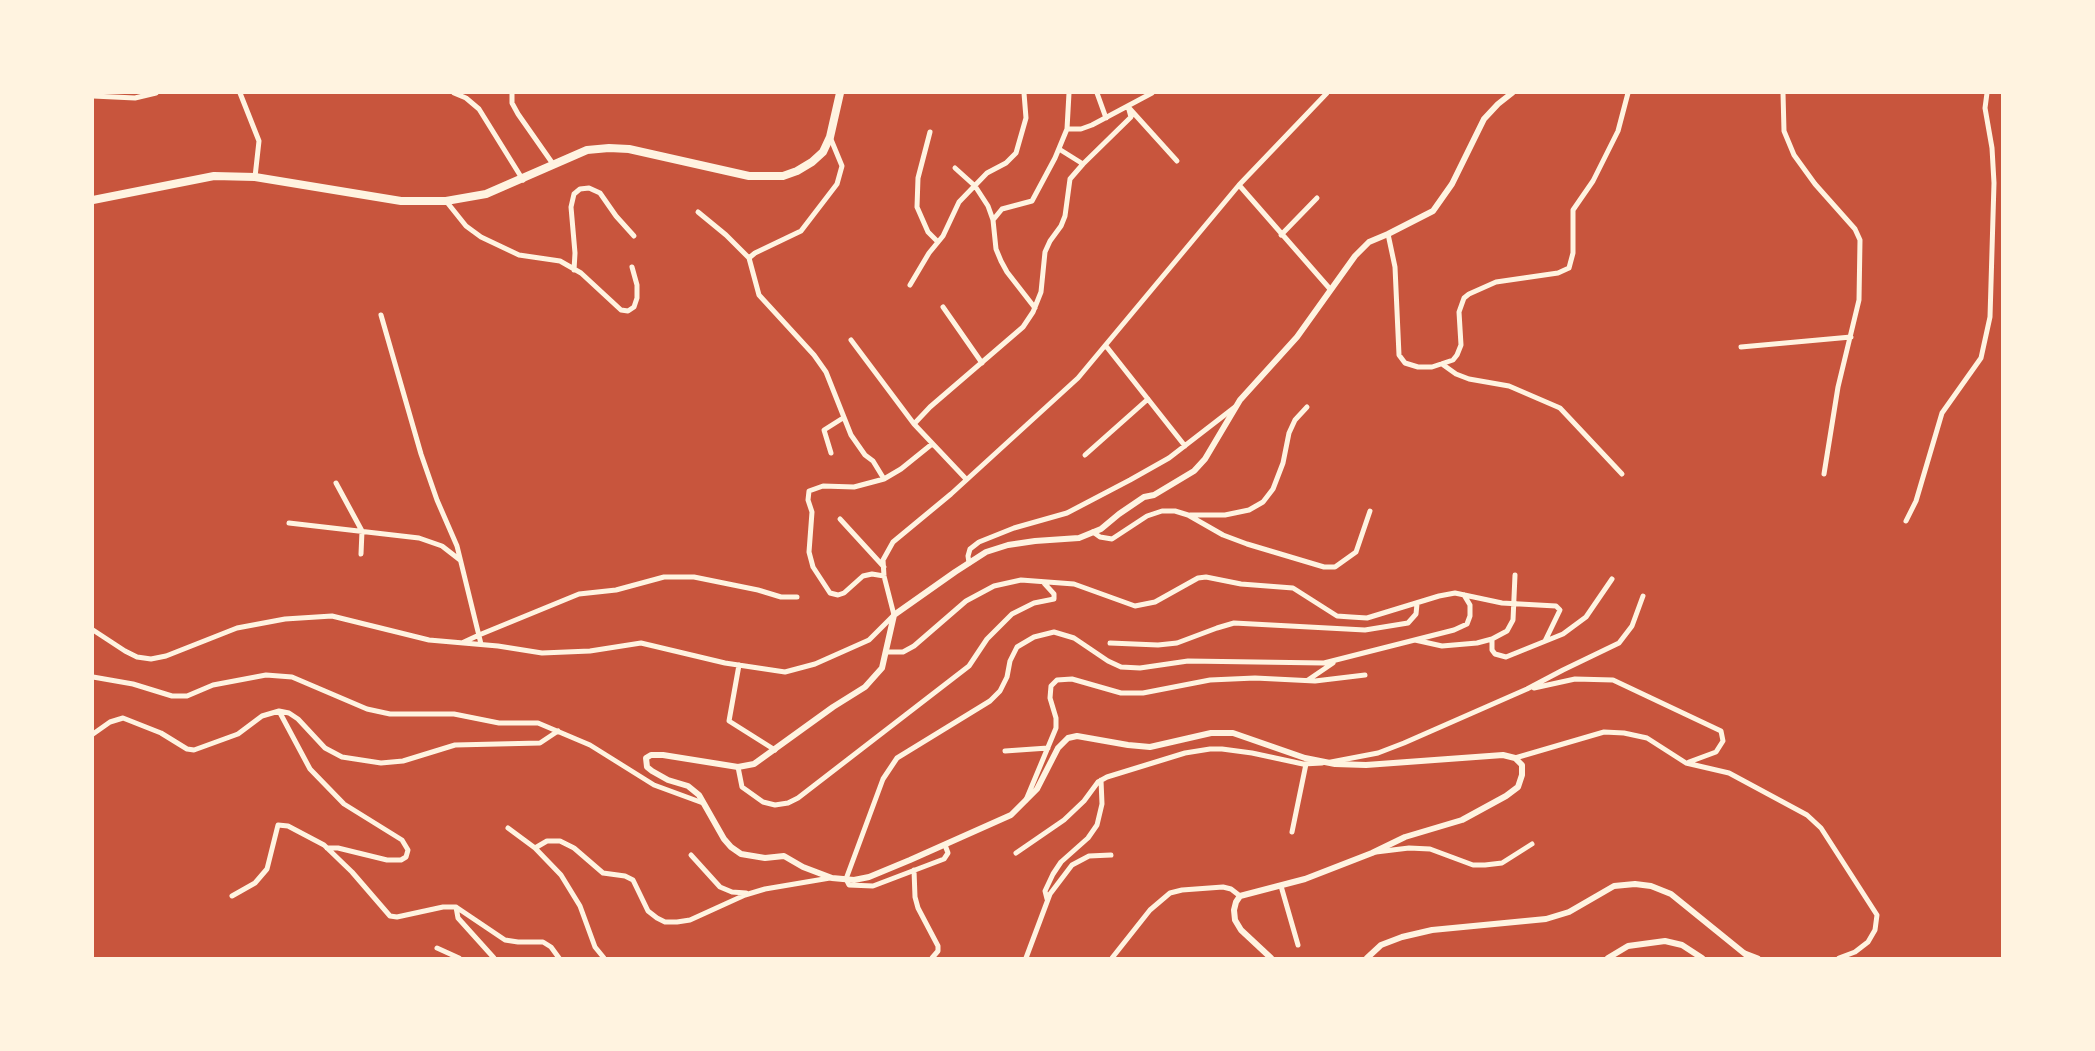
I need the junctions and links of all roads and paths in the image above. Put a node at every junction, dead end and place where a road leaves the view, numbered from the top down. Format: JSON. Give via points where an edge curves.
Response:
{"nodes":[{"id":1,"x":156,"y":93,"type":"edge"},
{"id":2,"x":240,"y":93,"type":"edge"},
{"id":3,"x":454,"y":93,"type":"edge"},
{"id":4,"x":512,"y":93,"type":"edge"},
{"id":5,"x":840,"y":93,"type":"edge"},
{"id":6,"x":1024,"y":93,"type":"edge"},
{"id":7,"x":1069,"y":93,"type":"edge"},
{"id":8,"x":1097,"y":93,"type":"edge"},
{"id":9,"x":1152,"y":93,"type":"edge"},
{"id":10,"x":1327,"y":93,"type":"edge"},
{"id":11,"x":1512,"y":93,"type":"edge"},
{"id":12,"x":1628,"y":93,"type":"edge"},
{"id":13,"x":1783,"y":93,"type":"edge"},
{"id":14,"x":1987,"y":93,"type":"edge"},
{"id":15,"x":93,"y":96,"type":"edge"},
{"id":16,"x":1128,"y":106,"type":"junction"},
{"id":17,"x":1106,"y":117,"type":"junction"},
{"id":18,"x":1067,"y":129,"type":"junction"},
{"id":19,"x":930,"y":132,"type":"dead end"},
{"id":20,"x":830,"y":137,"type":"junction"},
{"id":21,"x":1059,"y":149,"type":"junction"},
{"id":22,"x":1177,"y":161,"type":"dead end"},
{"id":23,"x":553,"y":164,"type":"junction"},
{"id":24,"x":1083,"y":164,"type":"junction"},
{"id":25,"x":955,"y":168,"type":"dead end"},
{"id":26,"x":255,"y":177,"type":"junction"},
{"id":27,"x":523,"y":180,"type":"junction"},
{"id":28,"x":975,"y":186,"type":"junction"},
{"id":29,"x":1239,"y":186,"type":"junction"},
{"id":30,"x":1317,"y":198,"type":"dead end"},
{"id":31,"x":93,"y":200,"type":"edge"},
{"id":32,"x":446,"y":201,"type":"junction"},
{"id":33,"x":698,"y":212,"type":"dead end"},
{"id":34,"x":993,"y":220,"type":"junction"},
{"id":35,"x":1388,"y":234,"type":"junction"},
{"id":36,"x":1281,"y":235,"type":"junction"},
{"id":37,"x":634,"y":236,"type":"dead end"},
{"id":38,"x":938,"y":242,"type":"junction"},
{"id":39,"x":749,"y":258,"type":"junction"},
{"id":40,"x":632,"y":267,"type":"dead end"},
{"id":41,"x":574,"y":270,"type":"junction"},
{"id":42,"x":910,"y":285,"type":"dead end"},
{"id":43,"x":1330,"y":289,"type":"junction"},
{"id":44,"x":943,"y":307,"type":"dead end"},
{"id":45,"x":1035,"y":308,"type":"junction"},
{"id":46,"x":381,"y":315,"type":"dead end"},
{"id":47,"x":1851,"y":337,"type":"junction"},
{"id":48,"x":851,"y":340,"type":"dead end"},
{"id":49,"x":1106,"y":346,"type":"junction"},
{"id":50,"x":1741,"y":347,"type":"dead end"},
{"id":51,"x":982,"y":363,"type":"junction"},
{"id":52,"x":1442,"y":364,"type":"junction"},
{"id":53,"x":1148,"y":399,"type":"junction"},
{"id":54,"x":1236,"y":406,"type":"junction"},
{"id":55,"x":1306,"y":407,"type":"dead end"},
{"id":56,"x":843,"y":418,"type":"junction"},
{"id":57,"x":914,"y":424,"type":"junction"},
{"id":58,"x":932,"y":444,"type":"junction"},
{"id":59,"x":1185,"y":446,"type":"junction"},
{"id":60,"x":831,"y":453,"type":"dead end"},
{"id":61,"x":1085,"y":455,"type":"dead end"},
{"id":62,"x":1622,"y":474,"type":"dead end"},
{"id":63,"x":1824,"y":474,"type":"dead end"},
{"id":64,"x":884,"y":479,"type":"junction"},
{"id":65,"x":966,"y":479,"type":"junction"},
{"id":66,"x":336,"y":483,"type":"dead end"},
{"id":67,"x":1370,"y":511,"type":"dead end"},
{"id":68,"x":1188,"y":515,"type":"junction"},
{"id":69,"x":840,"y":519,"type":"dead end"},
{"id":70,"x":1906,"y":521,"type":"dead end"},
{"id":71,"x":289,"y":524,"type":"dead end"},
{"id":72,"x":362,"y":531,"type":"junction"},
{"id":73,"x":1093,"y":532,"type":"junction"},
{"id":74,"x":361,"y":554,"type":"dead end"},
{"id":75,"x":461,"y":562,"type":"junction"},
{"id":76,"x":969,"y":563,"type":"junction"},
{"id":77,"x":884,"y":567,"type":"junction"},
{"id":78,"x":1515,"y":575,"type":"dead end"},
{"id":79,"x":884,"y":576,"type":"junction"},
{"id":80,"x":1612,"y":579,"type":"dead end"},
{"id":81,"x":1044,"y":583,"type":"junction"},
{"id":82,"x":1464,"y":595,"type":"junction"},
{"id":83,"x":1643,"y":596,"type":"dead end"},
{"id":84,"x":796,"y":597,"type":"dead end"},
{"id":85,"x":1417,"y":604,"type":"junction"},
{"id":86,"x":1514,"y":604,"type":"junction"},
{"id":87,"x":894,"y":615,"type":"junction"},
{"id":88,"x":93,"y":630,"type":"edge"},
{"id":89,"x":479,"y":634,"type":"junction"},
{"id":90,"x":1492,"y":639,"type":"junction"},
{"id":91,"x":1414,"y":640,"type":"junction"},
{"id":92,"x":1545,"y":641,"type":"junction"},
{"id":93,"x":464,"y":643,"type":"junction"},
{"id":94,"x":481,"y":644,"type":"junction"},
{"id":95,"x":1110,"y":644,"type":"dead end"},
{"id":96,"x":887,"y":652,"type":"junction"},
{"id":97,"x":1336,"y":660,"type":"junction"},
{"id":98,"x":739,"y":665,"type":"junction"},
{"id":99,"x":1365,"y":675,"type":"dead end"},
{"id":100,"x":93,"y":677,"type":"edge"},
{"id":101,"x":1308,"y":681,"type":"junction"},
{"id":102,"x":1527,"y":689,"type":"junction"},
{"id":103,"x":279,"y":711,"type":"junction"},
{"id":104,"x":558,"y":731,"type":"junction"},
{"id":105,"x":93,"y":734,"type":"edge"},
{"id":106,"x":1048,"y":748,"type":"junction"},
{"id":107,"x":775,"y":750,"type":"junction"},
{"id":108,"x":1005,"y":751,"type":"dead end"},
{"id":109,"x":1515,"y":758,"type":"junction"},
{"id":110,"x":1329,"y":763,"type":"junction"},
{"id":111,"x":1686,"y":763,"type":"junction"},
{"id":112,"x":1306,"y":764,"type":"junction"},
{"id":113,"x":738,"y":767,"type":"junction"},
{"id":114,"x":1101,"y":780,"type":"junction"},
{"id":115,"x":703,"y":803,"type":"junction"},
{"id":116,"x":1024,"y":804,"type":"junction"},
{"id":117,"x":508,"y":828,"type":"dead end"},
{"id":118,"x":1292,"y":832,"type":"dead end"},
{"id":119,"x":1532,"y":844,"type":"dead end"},
{"id":120,"x":945,"y":845,"type":"junction"},
{"id":121,"x":535,"y":848,"type":"junction"},
{"id":122,"x":327,"y":849,"type":"junction"},
{"id":123,"x":1016,"y":853,"type":"dead end"},
{"id":124,"x":1372,"y":853,"type":"junction"},
{"id":125,"x":691,"y":855,"type":"dead end"},
{"id":126,"x":1111,"y":855,"type":"dead end"},
{"id":127,"x":914,"y":870,"type":"junction"},
{"id":128,"x":832,"y":878,"type":"junction"},
{"id":129,"x":846,"y":879,"type":"junction"},
{"id":130,"x":1281,"y":886,"type":"junction"},
{"id":131,"x":751,"y":893,"type":"junction"},
{"id":132,"x":232,"y":896,"type":"dead end"},
{"id":133,"x":1240,"y":896,"type":"junction"},
{"id":134,"x":1047,"y":900,"type":"junction"},
{"id":135,"x":456,"y":907,"type":"junction"},
{"id":136,"x":1298,"y":945,"type":"dead end"},
{"id":137,"x":437,"y":948,"type":"dead end"},
{"id":138,"x":1743,"y":952,"type":"junction"},
{"id":139,"x":459,"y":958,"type":"edge"},
{"id":140,"x":494,"y":958,"type":"edge"},
{"id":141,"x":559,"y":958,"type":"edge"},
{"id":142,"x":604,"y":958,"type":"edge"},
{"id":143,"x":932,"y":958,"type":"edge"},
{"id":144,"x":1026,"y":958,"type":"edge"},
{"id":145,"x":1112,"y":958,"type":"edge"},
{"id":146,"x":1271,"y":958,"type":"edge"},
{"id":147,"x":1367,"y":958,"type":"edge"},
{"id":148,"x":1608,"y":958,"type":"edge"},
{"id":149,"x":1702,"y":958,"type":"edge"},
{"id":150,"x":1750,"y":958,"type":"edge"},
{"id":151,"x":1758,"y":958,"type":"edge"},
{"id":152,"x":1839,"y":958,"type":"edge"}],
"edges":[{"from":1,"to":15,"type":"street","via":[[135,98]]},
{"from":2,"to":26,"type":"street","via":[[259,141]]},
{"from":3,"to":27,"type":"street","via":[[479,109]]},
{"from":4,"to":23,"type":"street","via":[[512,103]]},
{"from":5,"to":20,"type":"main road"},
{"from":6,"to":28,"type":"street","via":[[1026,118],[1016,153]]},
{"from":7,"to":18,"type":"street"},
{"from":8,"to":17,"type":"street"},
{"from":9,"to":16,"type":"street"},
{"from":10,"to":29,"type":"street"},
{"from":11,"to":35,"type":"street","via":[[1484,119],[1452,184],[1433,210]]},
{"from":12,"to":52,"type":"street","via":[[1618,131],[1573,210],[1569,268],[1496,282],[1468,294],[1459,312],[1460,350],[1453,360]]},
{"from":13,"to":47,"type":"street","via":[[1784,131],[1794,155],[1860,240],[1859,300]]},
{"from":14,"to":70,"type":"street","via":[[1985,108],[1994,183],[1990,317],[1981,358],[1942,413],[1916,501]]},
{"from":16,"to":17,"type":"street"},
{"from":16,"to":22,"type":"street"},
{"from":16,"to":24,"type":"street","via":[[1131,117]]},
{"from":17,"to":18,"type":"street","via":[[1081,129]]},
{"from":18,"to":21,"type":"street"},
{"from":19,"to":38,"type":"street","via":[[918,178],[917,207],[928,232]]},
{"from":20,"to":23,"type":"main road","via":[[823,152],[812,162],[783,176],[749,176],[629,149],[587,150]]},
{"from":20,"to":39,"type":"street","via":[[842,166],[837,184],[801,231]]},
{"from":21,"to":24,"type":"street"},
{"from":21,"to":34,"type":"street","via":[[1032,201],[1002,209]]},
{"from":23,"to":27,"type":"main road"},
{"from":24,"to":45,"type":"street","via":[[1070,179],[1065,216],[1045,252],[1041,292]]},
{"from":25,"to":28,"type":"street"},
{"from":26,"to":31,"type":"main road","via":[[214,176]]},
{"from":26,"to":32,"type":"main road","via":[[401,201]]},
{"from":27,"to":32,"type":"main road","via":[[486,194]]},
{"from":28,"to":34,"type":"street"},
{"from":28,"to":38,"type":"street","via":[[959,202]]},
{"from":29,"to":36,"type":"street"},
{"from":29,"to":49,"type":"street"},
{"from":30,"to":36,"type":"street"},
{"from":32,"to":41,"type":"street","via":[[466,226],[481,237],[519,255],[560,261]]},
{"from":33,"to":39,"type":"street"},
{"from":34,"to":45,"type":"street","via":[[1001,261]]},
{"from":35,"to":43,"type":"street","via":[[1362,247]]},
{"from":35,"to":52,"type":"street","via":[[1395,267],[1399,355],[1405,363],[1418,367]]},
{"from":36,"to":43,"type":"street"},
{"from":37,"to":41,"type":"street","via":[[600,193],[580,189],[574,194],[571,207]]},
{"from":38,"to":42,"type":"street"},
{"from":39,"to":56,"type":"street","via":[[759,295],[826,372]]},
{"from":40,"to":41,"type":"street","via":[[637,298],[628,311],[621,310]]},
{"from":43,"to":54,"type":"street","via":[[1297,337]]},
{"from":44,"to":51,"type":"street"},
{"from":45,"to":51,"type":"street","via":[[1023,327]]},
{"from":46,"to":75,"type":"street","via":[[421,454]]},
{"from":47,"to":50,"type":"street"},
{"from":47,"to":63,"type":"street","via":[[1838,387]]},
{"from":48,"to":57,"type":"street"},
{"from":49,"to":53,"type":"street"},
{"from":49,"to":65,"type":"street","via":[[1078,378]]},
{"from":51,"to":57,"type":"street"},
{"from":52,"to":62,"type":"street","via":[[1469,379],[1509,386],[1560,408]]},
{"from":53,"to":59,"type":"street"},
{"from":53,"to":61,"type":"street"},
{"from":54,"to":59,"type":"street"},
{"from":54,"to":73,"type":"street","via":[[1194,471],[1144,497]]},
{"from":55,"to":68,"type":"street","via":[[1289,433],[1283,463],[1263,502],[1249,510],[1225,515]]},
{"from":56,"to":60,"type":"street","via":[[824,430]]},
{"from":56,"to":64,"type":"street","via":[[850,435]]},
{"from":57,"to":58,"type":"street"},
{"from":58,"to":64,"type":"street"},
{"from":58,"to":65,"type":"street"},
{"from":59,"to":76,"type":"street","via":[[1067,513],[979,542],[970,549]]},
{"from":64,"to":79,"type":"street","via":[[854,487],[823,486],[809,491],[808,500],[812,512],[813,567],[830,593],[844,592],[863,576]]},
{"from":65,"to":77,"type":"street","via":[[893,542],[883,560]]},
{"from":66,"to":72,"type":"street"},
{"from":67,"to":68,"type":"street","via":[[1356,552],[1335,567],[1247,544]]},
{"from":68,"to":73,"type":"street","via":[[1162,511],[1112,539]]},
{"from":69,"to":77,"type":"street"},
{"from":71,"to":72,"type":"street"},
{"from":72,"to":74,"type":"street"},
{"from":72,"to":75,"type":"street","via":[[430,541]]},
{"from":73,"to":76,"type":"street","via":[[1079,538],[1008,545]]},
{"from":75,"to":89,"type":"street"},
{"from":76,"to":87,"type":"street"},
{"from":77,"to":79,"type":"street"},
{"from":78,"to":86,"type":"street"},
{"from":79,"to":87,"type":"street"},
{"from":80,"to":92,"type":"street","via":[[1586,617],[1563,634]]},
{"from":81,"to":85,"type":"street","via":[[1074,584],[1135,606],[1155,602],[1206,577],[1293,588],[1337,616],[1367,618]]},
{"from":81,"to":96,"type":"street","via":[[1021,580],[994,586],[966,601],[914,646],[903,652]]},
{"from":81,"to":113,"type":"street","via":[[1054,599],[1012,614],[987,639],[969,666],[798,798],[775,805],[763,802],[742,787]]},
{"from":82,"to":85,"type":"street","via":[[1439,596]]},
{"from":82,"to":86,"type":"street"},
{"from":82,"to":91,"type":"street","via":[[1470,605],[1467,624]]},
{"from":83,"to":102,"type":"street","via":[[1632,626],[1619,643]]},
{"from":84,"to":89,"type":"street","via":[[694,577],[664,577],[616,590],[579,594]]},
{"from":85,"to":95,"type":"street","via":[[1416,614],[1408,623],[1365,630],[1234,623],[1177,643]]},
{"from":86,"to":90,"type":"street","via":[[1513,620],[1507,631]]},
{"from":86,"to":92,"type":"street","via":[[1556,606],[1560,610]]},
{"from":87,"to":96,"type":"street"},
{"from":87,"to":98,"type":"street","via":[[869,640],[815,664],[784,672]]},
{"from":88,"to":93,"type":"street","via":[[137,657],[151,659],[237,628],[310,616],[332,616],[429,640]]},
{"from":89,"to":93,"type":"street"},
{"from":89,"to":94,"type":"street"},
{"from":90,"to":91,"type":"street","via":[[1442,646]]},
{"from":90,"to":92,"type":"street","via":[[1495,654],[1506,657]]},
{"from":91,"to":97,"type":"street"},
{"from":93,"to":94,"type":"street"},
{"from":94,"to":98,"type":"street","via":[[542,653],[641,643]]},
{"from":96,"to":107,"type":"street","via":[[882,668],[865,687]]},
{"from":97,"to":101,"type":"street"},
{"from":97,"to":129,"type":"street","via":[[1290,664],[1188,661],[1121,667],[1074,638],[1054,632],[1035,637],[1017,647],[1004,684],[990,701],[897,758],[883,779]]},
{"from":98,"to":107,"type":"street","via":[[729,722]]},
{"from":99,"to":101,"type":"street"},
{"from":100,"to":104,"type":"street","via":[[187,696],[213,685],[266,675],[292,677],[367,709],[390,714],[454,714],[499,723],[538,723]]},
{"from":101,"to":106,"type":"street","via":[[1255,678],[1121,693],[1058,680],[1051,686],[1056,728]]},
{"from":102,"to":110,"type":"street","via":[[1378,753]]},
{"from":102,"to":111,"type":"street","via":[[1575,679],[1613,681],[1721,731],[1723,741],[1716,752]]},
{"from":103,"to":104,"type":"street","via":[[298,719],[326,748],[342,757],[381,763],[403,761],[455,745],[540,743]]},
{"from":103,"to":105,"type":"street","via":[[262,716],[238,734],[194,750],[123,718]]},
{"from":103,"to":122,"type":"street","via":[[310,769],[344,804],[402,840],[408,850],[401,860],[387,860]]},
{"from":104,"to":115,"type":"street","via":[[590,745],[654,785]]},
{"from":106,"to":108,"type":"street"},
{"from":106,"to":116,"type":"street"},
{"from":107,"to":113,"type":"street","via":[[754,764]]},
{"from":109,"to":110,"type":"street","via":[[1503,755],[1366,765]]},
{"from":109,"to":111,"type":"street","via":[[1604,732],[1647,738]]},
{"from":109,"to":124,"type":"street","via":[[1522,765],[1522,775],[1518,787],[1506,796],[1462,820],[1406,837]]},
{"from":110,"to":112,"type":"street"},
{"from":110,"to":116,"type":"street","via":[[1233,733],[1211,733],[1150,747],[1077,736],[1068,738],[1058,748],[1037,789]]},
{"from":111,"to":152,"type":"street","via":[[1729,773],[1807,815],[1821,828],[1877,915],[1868,942]]},
{"from":112,"to":114,"type":"street","via":[[1210,749]]},
{"from":112,"to":118,"type":"street"},
{"from":113,"to":115,"type":"street","via":[[663,755],[651,754],[646,758],[647,767],[688,786]]},
{"from":114,"to":123,"type":"street","via":[[1064,820]]},
{"from":114,"to":134,"type":"street","via":[[1102,804],[1097,825],[1061,862],[1045,891]]},
{"from":115,"to":128,"type":"street","via":[[724,839],[741,854],[784,856]]},
{"from":116,"to":120,"type":"street","via":[[1011,815]]},
{"from":117,"to":121,"type":"street"},
{"from":119,"to":124,"type":"street","via":[[1502,863],[1485,865],[1473,865],[1430,849]]},
{"from":120,"to":127,"type":"street","via":[[948,853],[944,859]]},
{"from":120,"to":129,"type":"street","via":[[869,877]]},
{"from":121,"to":131,"type":"street","via":[[547,841],[560,841],[603,873],[633,880],[648,910],[665,922],[690,920]]},
{"from":121,"to":142,"type":"street","via":[[566,882],[580,906],[595,947]]},
{"from":122,"to":132,"type":"street","via":[[307,835],[278,825],[267,869],[255,883]]},
{"from":122,"to":135,"type":"street","via":[[390,916]]},
{"from":124,"to":130,"type":"street"},
{"from":125,"to":131,"type":"street","via":[[720,887]]},
{"from":126,"to":134,"type":"street","via":[[1089,856],[1072,865]]},
{"from":127,"to":129,"type":"street","via":[[873,886],[849,885]]},
{"from":127,"to":143,"type":"street","via":[[918,908],[938,946]]},
{"from":128,"to":129,"type":"street"},
{"from":128,"to":131,"type":"street"},
{"from":130,"to":133,"type":"street"},
{"from":130,"to":136,"type":"street"},
{"from":133,"to":145,"type":"street","via":[[1223,887],[1170,893],[1150,910]]},
{"from":133,"to":146,"type":"street","via":[[1234,910],[1235,920]]},
{"from":134,"to":144,"type":"street"},
{"from":135,"to":140,"type":"street","via":[[458,918]]},
{"from":135,"to":141,"type":"street","via":[[505,939],[543,942]]},
{"from":137,"to":139,"type":"street"},
{"from":138,"to":147,"type":"street","via":[[1671,894],[1635,884],[1614,886],[1569,912],[1546,919],[1432,930],[1402,937],[1380,945]]},
{"from":138,"to":150,"type":"street"},
{"from":138,"to":151,"type":"street"},
{"from":148,"to":149,"type":"street","via":[[1628,946],[1665,941],[1682,945]]}]}
